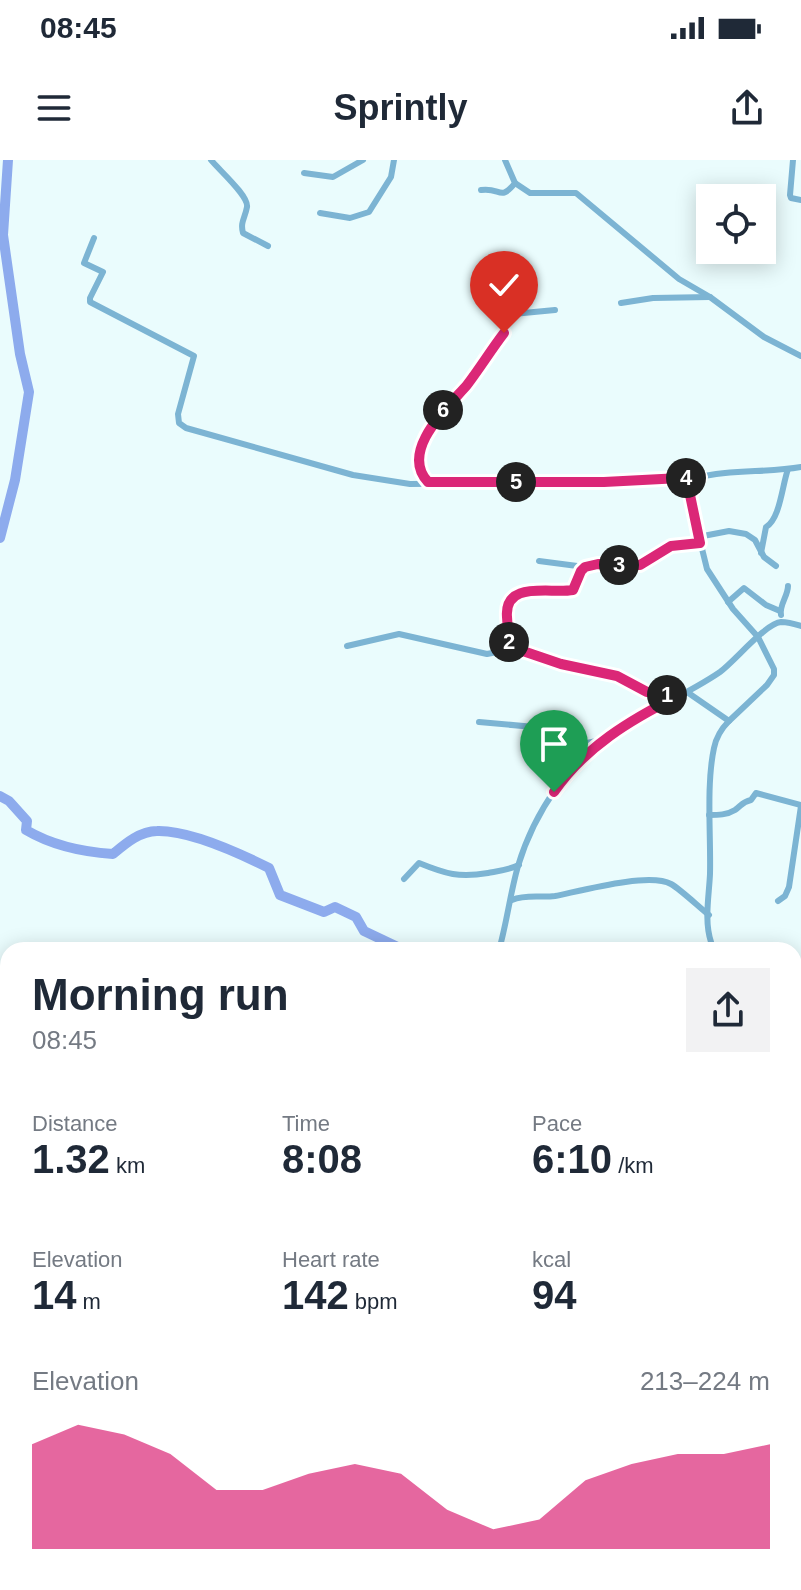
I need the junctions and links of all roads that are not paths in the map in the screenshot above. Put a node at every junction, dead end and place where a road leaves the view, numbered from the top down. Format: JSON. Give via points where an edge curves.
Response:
{"nodes":[{"id":1,"x":211,"y":160,"type":"edge"},
{"id":2,"x":363,"y":160,"type":"edge"},
{"id":3,"x":394,"y":160,"type":"edge"},
{"id":4,"x":505,"y":160,"type":"edge"},
{"id":5,"x":793,"y":160,"type":"edge"},
{"id":6,"x":304,"y":173,"type":"dead end"},
{"id":7,"x":515,"y":183,"type":"junction"},
{"id":8,"x":481,"y":190,"type":"dead end"},
{"id":9,"x":801,"y":200,"type":"edge"},
{"id":10,"x":320,"y":213,"type":"dead end"},
{"id":11,"x":94,"y":238,"type":"dead end"},
{"id":12,"x":268,"y":246,"type":"dead end"},
{"id":13,"x":517,"y":278,"type":"dead end"},
{"id":14,"x":710,"y":297,"type":"junction"},
{"id":15,"x":621,"y":303,"type":"dead end"},
{"id":16,"x":555,"y":310,"type":"dead end"},
{"id":17,"x":513,"y":314,"type":"junction"},
{"id":18,"x":801,"y":356,"type":"edge"},
{"id":19,"x":801,"y":467,"type":"edge"},
{"id":20,"x":788,"y":469,"type":"junction"},
{"id":21,"x":700,"y":477,"type":"junction"},
{"id":22,"x":428,"y":482,"type":"junction"},
{"id":23,"x":699,"y":540,"type":"junction"},
{"id":24,"x":761,"y":553,"type":"junction"},
{"id":25,"x":539,"y":561,"type":"dead end"},
{"id":26,"x":776,"y":566,"type":"dead end"},
{"id":27,"x":585,"y":567,"type":"junction"},
{"id":28,"x":788,"y":586,"type":"dead end"},
{"id":29,"x":728,"y":602,"type":"junction"},
{"id":30,"x":780,"y":611,"type":"junction"},
{"id":31,"x":783,"y":622,"type":"junction"},
{"id":32,"x":801,"y":626,"type":"edge"},
{"id":33,"x":758,"y":637,"type":"junction"},
{"id":34,"x":347,"y":646,"type":"dead end"},
{"id":35,"x":528,"y":653,"type":"junction"},
{"id":36,"x":687,"y":692,"type":"junction"},
{"id":37,"x":678,"y":696,"type":"junction"},
{"id":38,"x":729,"y":721,"type":"junction"},
{"id":39,"x":479,"y":722,"type":"dead end"},
{"id":40,"x":603,"y":740,"type":"junction"},
{"id":41,"x":801,"y":806,"type":"edge"},
{"id":42,"x":709,"y":815,"type":"junction"},
{"id":43,"x":519,"y":865,"type":"junction"},
{"id":44,"x":404,"y":879,"type":"dead end"},
{"id":45,"x":512,"y":900,"type":"junction"},
{"id":46,"x":778,"y":901,"type":"dead end"},
{"id":47,"x":709,"y":915,"type":"junction"},
{"id":48,"x":501,"y":942,"type":"edge"},
{"id":49,"x":711,"y":942,"type":"dead end"}],
"edges":[{"from":1,"to":12,"type":"street","via":[[245,198],[243,233]]},
{"from":2,"to":6,"type":"street","via":[[333,177]]},
{"from":3,"to":10,"type":"street","via":[[391,177],[369,212],[350,218]]},
{"from":4,"to":7,"type":"street"},
{"from":5,"to":9,"type":"street","via":[[790,195]]},
{"from":7,"to":8,"type":"street","via":[[507,193]]},
{"from":7,"to":14,"type":"street","via":[[530,193],[576,193],[679,279]]},
{"from":11,"to":22,"type":"street","via":[[84,263],[103,272],[90,302],[194,356],[178,414],[182,426],[353,475]]},
{"from":13,"to":17,"type":"street","via":[[522,291]]},
{"from":14,"to":15,"type":"street"},
{"from":14,"to":18,"type":"street","via":[[764,337]]},
{"from":16,"to":17,"type":"street"},
{"from":17,"to":22,"type":"street","via":[[468,383],[437,417],[419,457],[420,472]]},
{"from":19,"to":20,"type":"street"},
{"from":20,"to":21,"type":"street"},
{"from":20,"to":24,"type":"street"},
{"from":21,"to":22,"type":"street"},
{"from":21,"to":23,"type":"street","via":[[690,495]]},
{"from":23,"to":24,"type":"street","via":[[729,531],[746,534]]},
{"from":23,"to":27,"type":"street","via":[[671,546],[640,565]]},
{"from":23,"to":29,"type":"street","via":[[707,569]]},
{"from":24,"to":26,"type":"street"},
{"from":25,"to":27,"type":"street"},
{"from":27,"to":35,"type":"street","via":[[573,590],[540,590],[511,598],[510,645]]},
{"from":28,"to":30,"type":"street"},
{"from":29,"to":30,"type":"street","via":[[744,588]]},
{"from":29,"to":33,"type":"street"},
{"from":30,"to":31,"type":"street"},
{"from":31,"to":32,"type":"street"},
{"from":31,"to":33,"type":"street"},
{"from":33,"to":36,"type":"street","via":[[735,661]]},
{"from":33,"to":38,"type":"street","via":[[774,675]]},
{"from":34,"to":35,"type":"street","via":[[399,634],[487,654]]},
{"from":35,"to":37,"type":"street","via":[[617,676],[647,692]]},
{"from":36,"to":37,"type":"street"},
{"from":36,"to":38,"type":"street"},
{"from":37,"to":40,"type":"street"},
{"from":38,"to":42,"type":"street","via":[[714,748]]},
{"from":39,"to":40,"type":"street","via":[[545,728],[587,743]]},
{"from":40,"to":43,"type":"street","via":[[554,792]]},
{"from":41,"to":42,"type":"street","via":[[756,793],[736,809]]},
{"from":41,"to":46,"type":"street","via":[[789,887]]},
{"from":42,"to":47,"type":"street"},
{"from":43,"to":44,"type":"street","via":[[464,877],[419,863]]},
{"from":43,"to":45,"type":"street"},
{"from":45,"to":47,"type":"street","via":[[654,881],[670,883]]},
{"from":45,"to":48,"type":"street"},
{"from":47,"to":49,"type":"street"}]}
